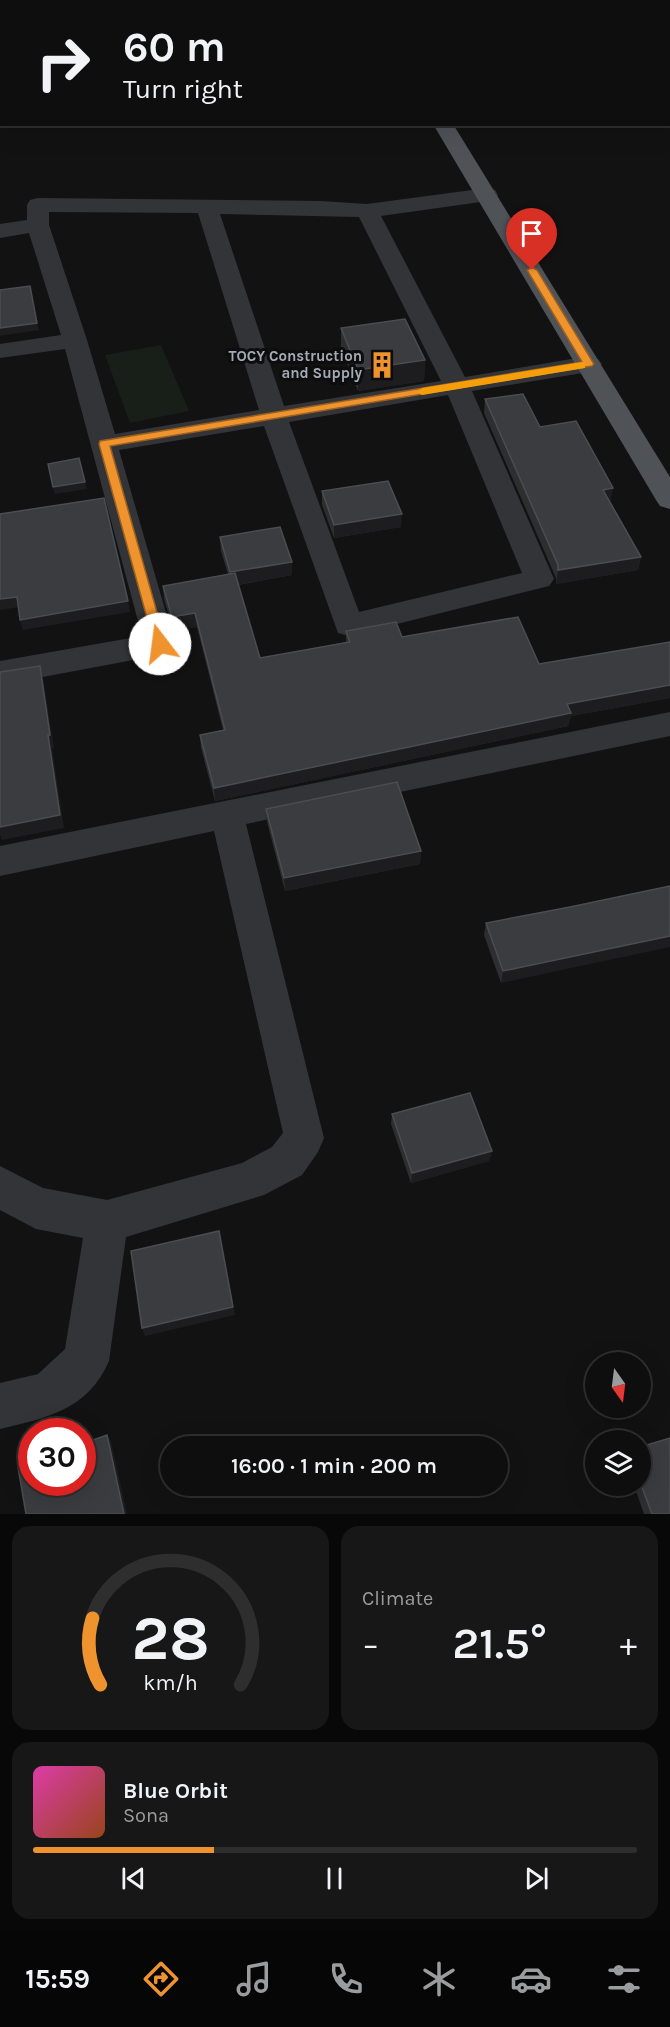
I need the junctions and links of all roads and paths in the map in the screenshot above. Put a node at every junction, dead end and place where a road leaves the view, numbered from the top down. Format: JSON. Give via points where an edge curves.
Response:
{"nodes":[{"id":1,"x":444,"y":126,"type":"edge"},
{"id":2,"x":487,"y":195,"type":"junction"},
{"id":3,"x":207,"y":207,"type":"junction"},
{"id":4,"x":367,"y":211,"type":"junction"},
{"id":5,"x":38,"y":225,"type":"junction"},
{"id":6,"x":0,"y":231,"type":"edge"},
{"id":7,"x":75,"y":340,"type":"junction"},
{"id":8,"x":0,"y":351,"type":"edge"},
{"id":9,"x":589,"y":364,"type":"junction"},
{"id":10,"x":457,"y":386,"type":"junction"},
{"id":11,"x":274,"y":416,"type":"junction"},
{"id":12,"x":104,"y":444,"type":"junction"},
{"id":13,"x":670,"y":500,"type":"edge"},
{"id":14,"x":0,"y":673,"type":"edge"},
{"id":15,"x":670,"y":724,"type":"edge"},
{"id":16,"x":227,"y":815,"type":"junction"},
{"id":17,"x":0,"y":861,"type":"edge"},
{"id":18,"x":0,"y":1186,"type":"edge"},
{"id":19,"x":107,"y":1221,"type":"junction"},
{"id":20,"x":0,"y":1406,"type":"edge"}],
"edges":[{"from":1,"to":2,"type":"main road"},
{"from":2,"to":4,"type":"street"},
{"from":2,"to":9,"type":"main road"},
{"from":3,"to":4,"type":"street"},
{"from":3,"to":5,"type":"street","via":[[38,205]]},
{"from":3,"to":11,"type":"street"},
{"from":4,"to":10,"type":"street"},
{"from":5,"to":6,"type":"street"},
{"from":5,"to":7,"type":"street"},
{"from":7,"to":8,"type":"street"},
{"from":7,"to":12,"type":"street"},
{"from":9,"to":10,"type":"street"},
{"from":9,"to":13,"type":"main road"},
{"from":10,"to":11,"type":"street"},
{"from":10,"to":11,"type":"street","via":[[539,579],[349,625]]},
{"from":11,"to":12,"type":"street"},
{"from":12,"to":14,"type":"street","via":[[108,497],[160,644]]},
{"from":15,"to":16,"type":"street"},
{"from":16,"to":17,"type":"street"},
{"from":16,"to":19,"type":"street","via":[[304,1138],[287,1161],[249,1181]]},
{"from":18,"to":19,"type":"street","via":[[36,1208]]},
{"from":19,"to":20,"type":"street","via":[[86,1362],[50,1394]]}]}
